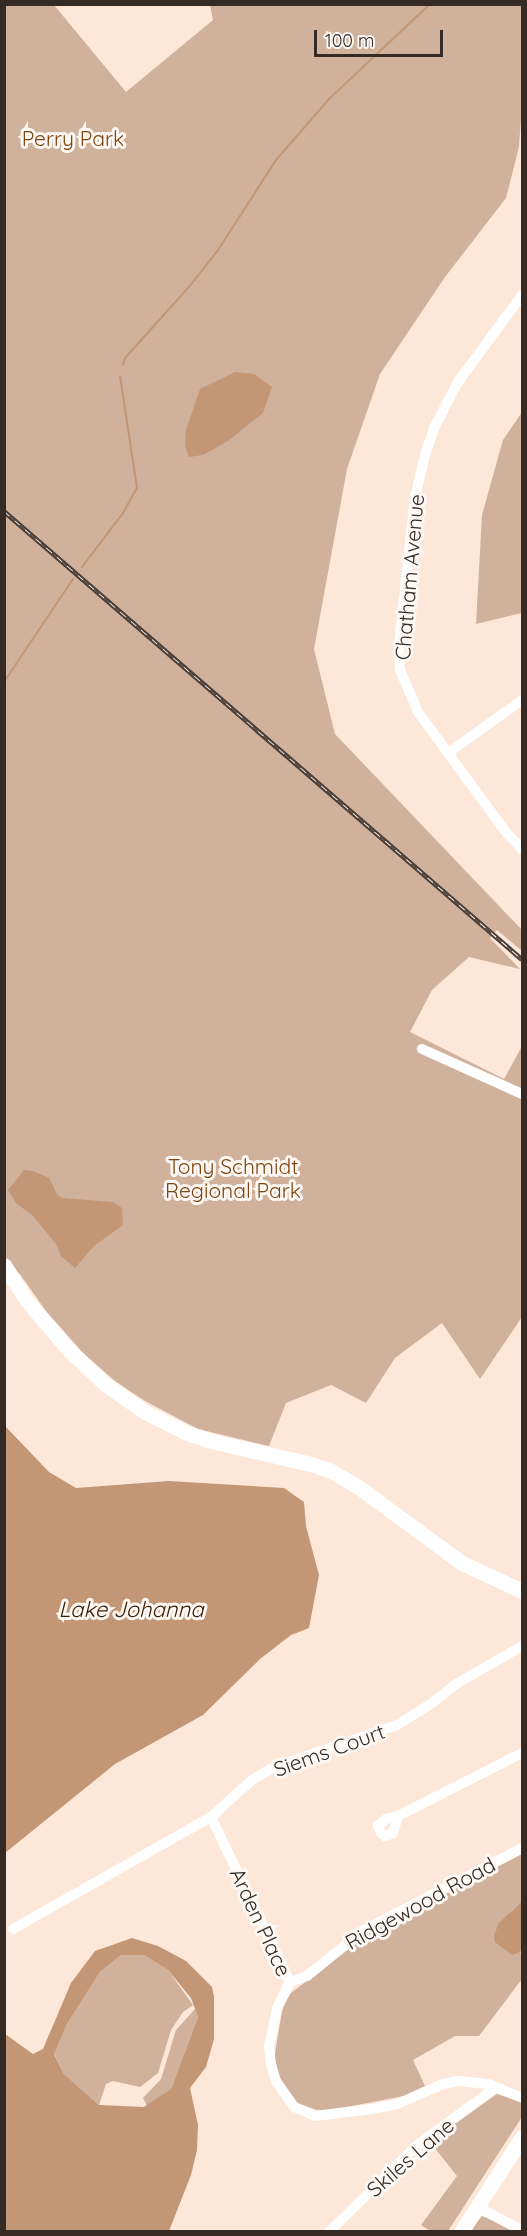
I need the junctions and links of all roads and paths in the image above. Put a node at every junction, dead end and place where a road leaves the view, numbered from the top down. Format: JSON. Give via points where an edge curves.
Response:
{"nodes":[{"id":1,"x":522,"y":295,"type":"edge"},
{"id":2,"x":522,"y":700,"type":"edge"},
{"id":3,"x":448,"y":753,"type":"junction"},
{"id":4,"x":522,"y":849,"type":"edge"},
{"id":5,"x":422,"y":1049,"type":"dead end"},
{"id":6,"x":522,"y":1094,"type":"edge"},
{"id":7,"x":4,"y":1265,"type":"edge"},
{"id":8,"x":522,"y":1591,"type":"edge"},
{"id":9,"x":522,"y":1646,"type":"edge"},
{"id":10,"x":522,"y":1753,"type":"edge"},
{"id":11,"x":398,"y":1816,"type":"dead end"},
{"id":12,"x":211,"y":1817,"type":"junction"},
{"id":13,"x":522,"y":1848,"type":"edge"},
{"id":14,"x":13,"y":1929,"type":"dead end"},
{"id":15,"x":290,"y":1982,"type":"junction"},
{"id":16,"x":496,"y":2087,"type":"junction"},
{"id":17,"x":522,"y":2098,"type":"edge"},
{"id":18,"x":522,"y":2138,"type":"edge"},
{"id":19,"x":477,"y":2207,"type":"junction"},
{"id":20,"x":522,"y":2230,"type":"edge"},
{"id":21,"x":329,"y":2232,"type":"edge"},
{"id":22,"x":461,"y":2232,"type":"edge"}],
"edges":[{"from":1,"to":3,"type":"street","name":"Chatham Avenue","via":[[446,404],[425,455],[415,497],[399,644],[400,670],[418,712]]},
{"from":2,"to":3,"type":"street"},
{"from":3,"to":4,"type":"street","name":"Chatham Avenue"},
{"from":5,"to":6,"type":"street"},
{"from":7,"to":8,"type":"street","via":[[27,1301],[68,1349],[105,1384],[145,1412],[211,1441],[338,1474],[462,1563]]},
{"from":9,"to":12,"type":"street","name":"Siems Court","via":[[456,1684],[397,1725],[272,1768],[252,1780]]},
{"from":10,"to":11,"type":"street"},
{"from":12,"to":14,"type":"street","name":"Siems Court"},
{"from":12,"to":15,"type":"street","name":"Arden Place"},
{"from":13,"to":15,"type":"street","name":"Ridgewood Road","via":[[364,1930],[307,1976]]},
{"from":15,"to":16,"type":"street","name":"Arden Place","via":[[277,2009],[269,2046],[279,2088],[300,2111],[315,2116],[372,2109],[459,2081]]},
{"from":16,"to":17,"type":"street","name":"Arden Place"},
{"from":16,"to":21,"type":"street","name":"Skiles Lane","via":[[416,2146]]},
{"from":18,"to":19,"type":"street"},
{"from":19,"to":20,"type":"street"},
{"from":19,"to":22,"type":"street"}]}
